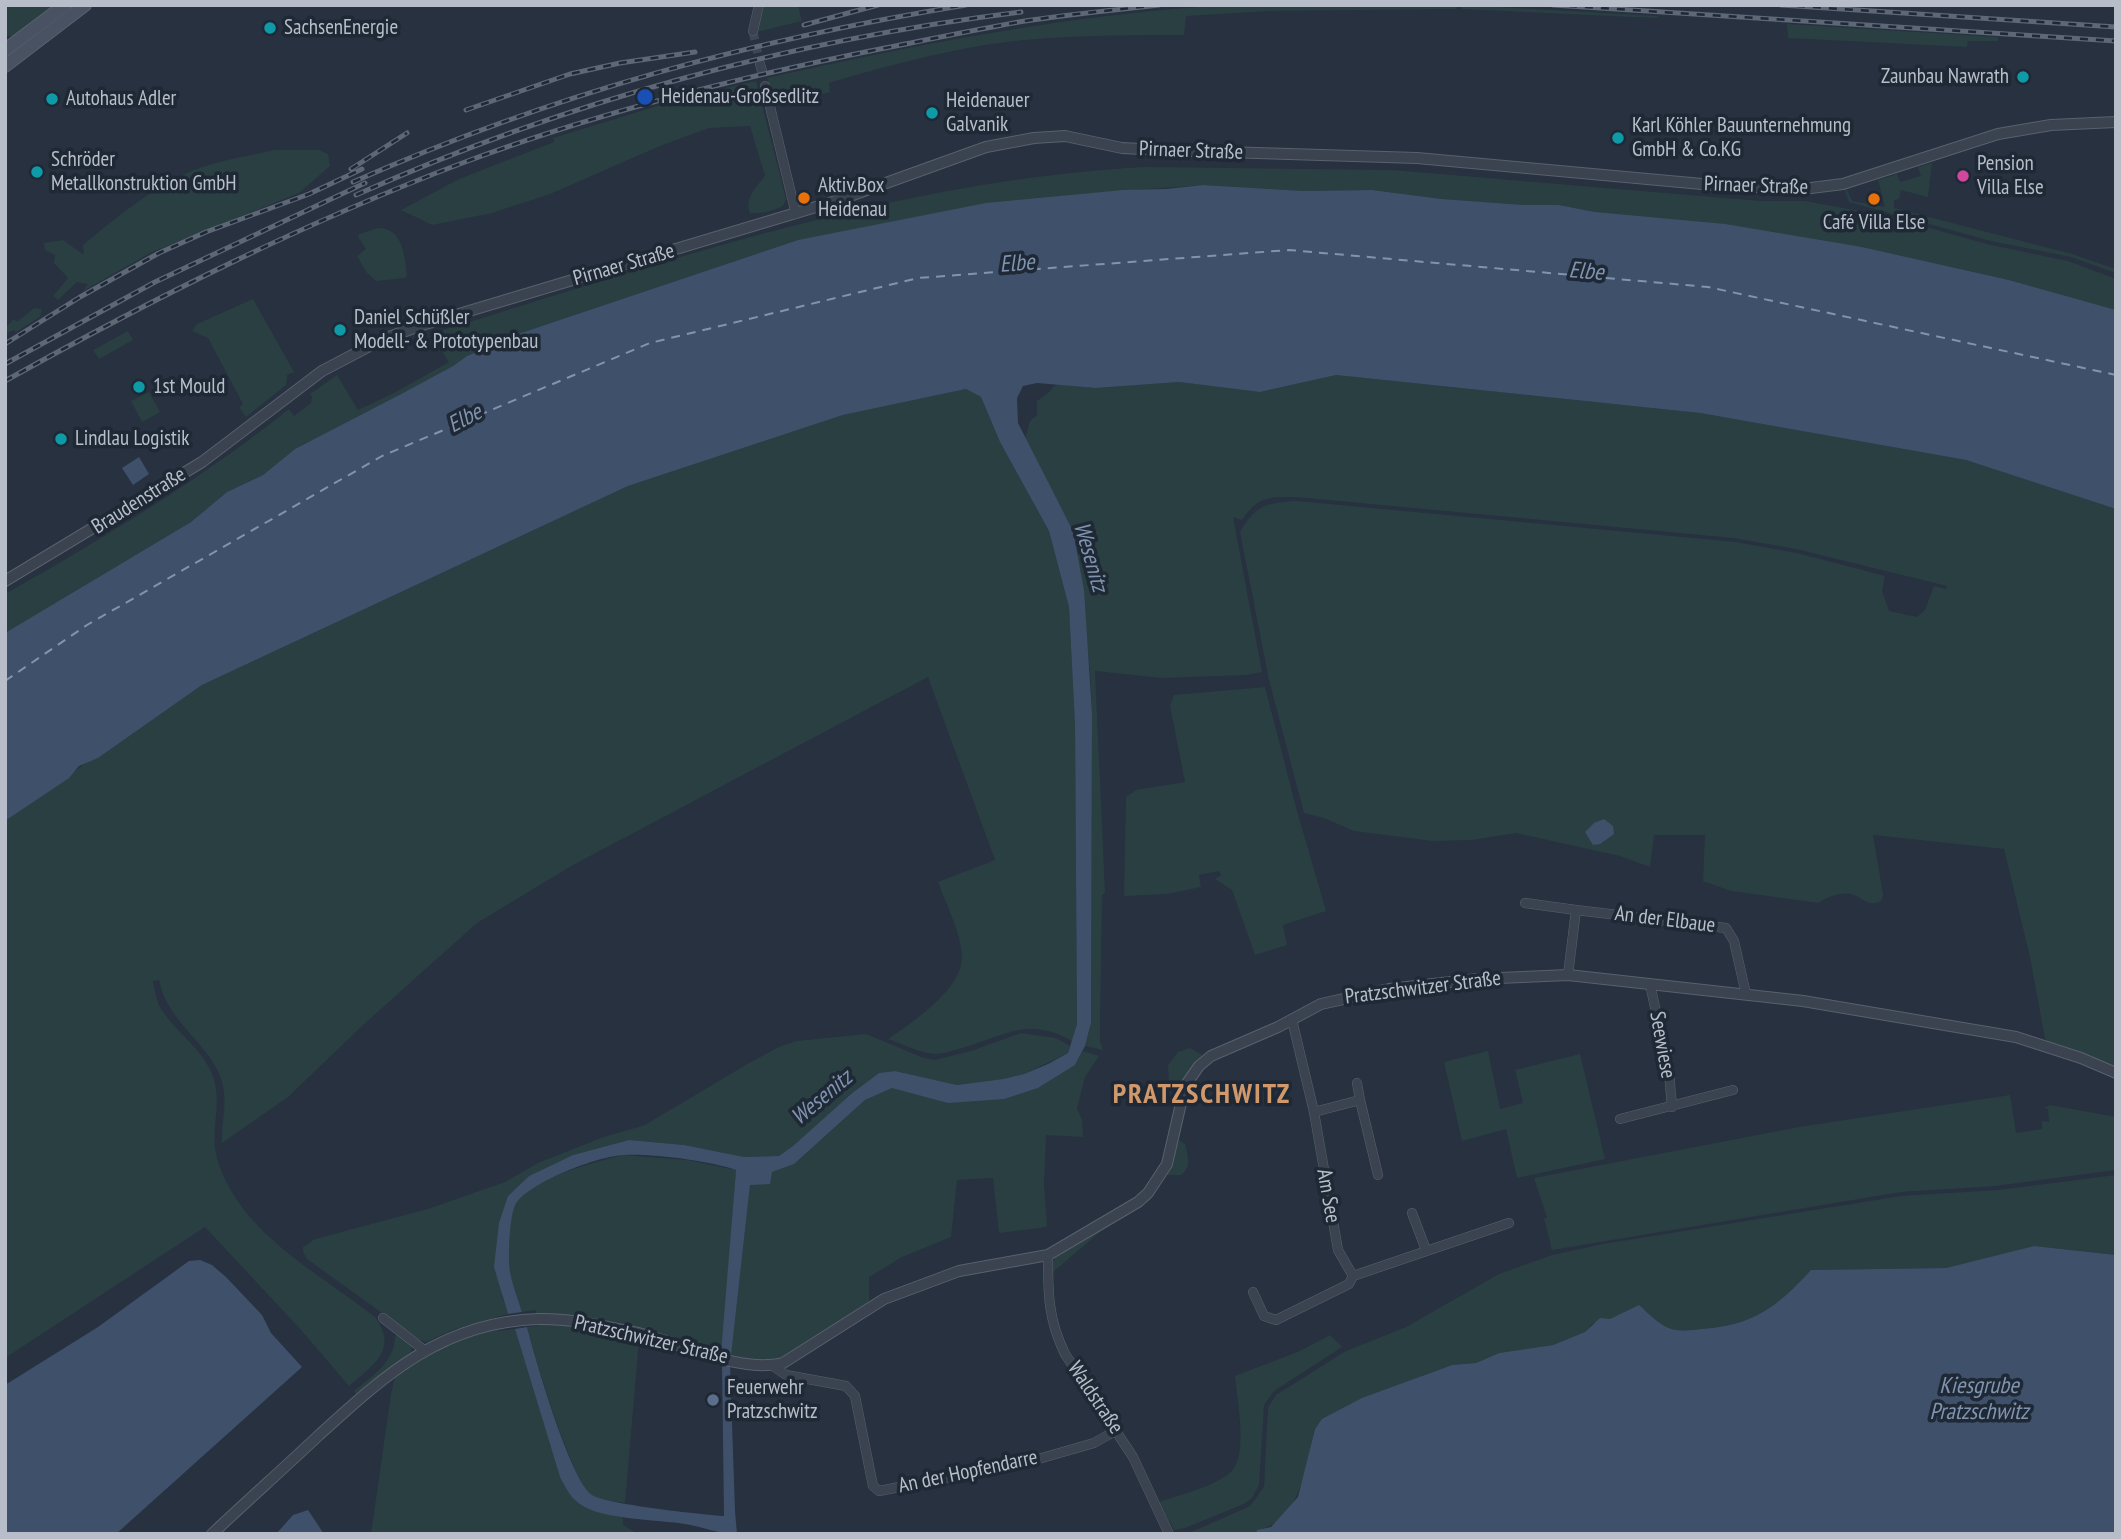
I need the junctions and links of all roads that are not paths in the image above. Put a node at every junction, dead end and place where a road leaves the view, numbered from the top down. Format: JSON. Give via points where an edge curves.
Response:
{"nodes":[{"id":1,"x":65,"y":5,"type":"edge"},
{"id":2,"x":759,"y":5,"type":"edge"},
{"id":3,"x":84,"y":6,"type":"edge"},
{"id":4,"x":753,"y":31,"type":"tunnel mouth"},
{"id":5,"x":5,"y":50,"type":"edge"},
{"id":6,"x":5,"y":66,"type":"edge"},
{"id":7,"x":765,"y":86,"type":"dead end"},
{"id":8,"x":2116,"y":122,"type":"edge"},
{"id":9,"x":796,"y":214,"type":"junction"},
{"id":10,"x":300,"y":386,"type":"joint"},
{"id":11,"x":5,"y":581,"type":"edge"},
{"id":12,"x":1525,"y":903,"type":"dead end"},
{"id":13,"x":1576,"y":910,"type":"junction"},
{"id":14,"x":1568,"y":975,"type":"junction"},
{"id":15,"x":1650,"y":984,"type":"junction"},
{"id":16,"x":1746,"y":995,"type":"junction"},
{"id":17,"x":1292,"y":1020,"type":"junction"},
{"id":18,"x":2116,"y":1073,"type":"edge"},
{"id":19,"x":1357,"y":1083,"type":"dead end"},
{"id":20,"x":1733,"y":1090,"type":"dead end"},
{"id":21,"x":1360,"y":1100,"type":"junction"},
{"id":22,"x":1672,"y":1107,"type":"junction"},
{"id":23,"x":1314,"y":1112,"type":"junction"},
{"id":24,"x":1620,"y":1119,"type":"dead end"},
{"id":25,"x":1378,"y":1175,"type":"dead end"},
{"id":26,"x":1412,"y":1213,"type":"dead end"},
{"id":27,"x":1509,"y":1223,"type":"dead end"},
{"id":28,"x":1426,"y":1250,"type":"junction"},
{"id":29,"x":1048,"y":1255,"type":"junction"},
{"id":30,"x":1353,"y":1276,"type":"junction"},
{"id":31,"x":1253,"y":1292,"type":"dead end"},
{"id":32,"x":383,"y":1318,"type":"dead end"},
{"id":33,"x":424,"y":1350,"type":"junction"},
{"id":34,"x":773,"y":1366,"type":"junction"},
{"id":35,"x":1117,"y":1430,"type":"junction"},
{"id":36,"x":212,"y":1534,"type":"edge"},
{"id":37,"x":1169,"y":1534,"type":"edge"}],
"edges":[{"from":1,"to":5,"type":"main road"},
{"from":2,"to":4,"type":"street"},
{"from":3,"to":6,"type":"main road"},
{"from":7,"to":9,"type":"street"},
{"from":8,"to":9,"type":"street","name":"Pirnaer Straße","via":[[2051,125],[1998,134],[1843,184],[1803,189],[1416,158],[1122,148],[1050,136],[986,148]]},
{"from":9,"to":10,"type":"street","name":"Pirnaer Straße","via":[[419,326],[351,355]]},
{"from":10,"to":11,"type":"street","name":"Braudenstraße","via":[[202,462]]},
{"from":12,"to":13,"type":"street","name":"An der Elbaue"},
{"from":13,"to":14,"type":"street"},
{"from":13,"to":16,"type":"street","name":"An der Elbaue","via":[[1726,928],[1734,941]]},
{"from":14,"to":15,"type":"street","name":"Pratzschwitzer Straße"},
{"from":14,"to":17,"type":"street","name":"Pratzschwitzer Straße","via":[[1389,989],[1333,1000]]},
{"from":15,"to":16,"type":"street","name":"Pratzschwitzer Straße"},
{"from":15,"to":22,"type":"street","name":"Seewiese"},
{"from":16,"to":18,"type":"street","name":"Pratzschwitzer Straße","via":[[2016,1037]]},
{"from":17,"to":23,"type":"street","name":"Am See"},
{"from":17,"to":29,"type":"street","name":"Pratzschwitzer Straße","via":[[1220,1051],[1199,1066],[1185,1086],[1167,1164],[1148,1193]]},
{"from":19,"to":21,"type":"street"},
{"from":20,"to":22,"type":"street","name":"Seewiese"},
{"from":21,"to":23,"type":"street"},
{"from":21,"to":25,"type":"street"},
{"from":22,"to":24,"type":"street","name":"Seewiese"},
{"from":23,"to":30,"type":"street","name":"Am See","via":[[1338,1250]]},
{"from":26,"to":28,"type":"street"},
{"from":27,"to":28,"type":"street"},
{"from":28,"to":30,"type":"street"},
{"from":29,"to":34,"type":"street","name":"Pratzschwitzer Straße","via":[[980,1265],[884,1299]]},
{"from":29,"to":35,"type":"street","name":"Waldstraße","via":[[1048,1304],[1057,1337]]},
{"from":30,"to":31,"type":"street","via":[[1349,1284],[1276,1320],[1264,1316]]},
{"from":32,"to":33,"type":"street"},
{"from":33,"to":34,"type":"street","name":"Pratzschwitzer Straße","via":[[475,1328],[537,1319],[568,1320],[640,1334],[719,1358]]},
{"from":33,"to":36,"type":"street","via":[[360,1398]]},
{"from":34,"to":35,"type":"street","name":"An der Hopfendarre","via":[[786,1375],[846,1386],[855,1396],[873,1486],[879,1491],[1028,1462],[1094,1443]]},
{"from":35,"to":37,"type":"street","name":"Waldstraße"}]}
